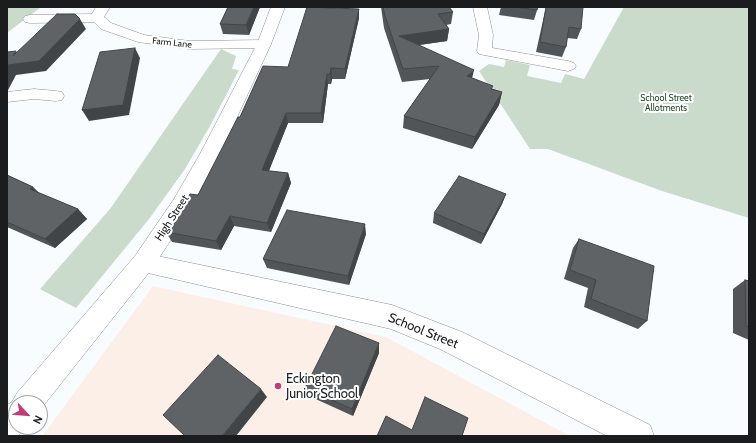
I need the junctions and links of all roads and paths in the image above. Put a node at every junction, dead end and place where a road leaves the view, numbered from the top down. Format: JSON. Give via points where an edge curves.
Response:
{"nodes":[{"id":1,"x":278,"y":7,"type":"edge"},
{"id":2,"x":480,"y":7,"type":"edge"},
{"id":3,"x":100,"y":13,"type":"edge"},
{"id":4,"x":30,"y":19,"type":"dead end"},
{"id":5,"x":264,"y":44,"type":"junction"},
{"id":6,"x":568,"y":66,"type":"dead end"},
{"id":7,"x":56,"y":96,"type":"dead end"},
{"id":8,"x":7,"y":98,"type":"edge"},
{"id":9,"x":143,"y":263,"type":"junction"},
{"id":10,"x":34,"y":395,"type":"edge"},
{"id":11,"x":639,"y":436,"type":"edge"}],
"edges":[{"from":1,"to":5,"type":"street","name":"High Street"},
{"from":2,"to":6,"type":"street","via":[[486,35],[484,51]]},
{"from":3,"to":4,"type":"street"},
{"from":3,"to":5,"type":"street","name":"Farm Lane","via":[[106,26],[122,33],[165,43]]},
{"from":5,"to":9,"type":"street","name":"High Street","via":[[182,205]]},
{"from":7,"to":8,"type":"street","via":[[34,94]]},
{"from":9,"to":10,"type":"street","name":"High Street"},
{"from":9,"to":11,"type":"street","name":"School Street","via":[[392,317],[452,341]]}]}
